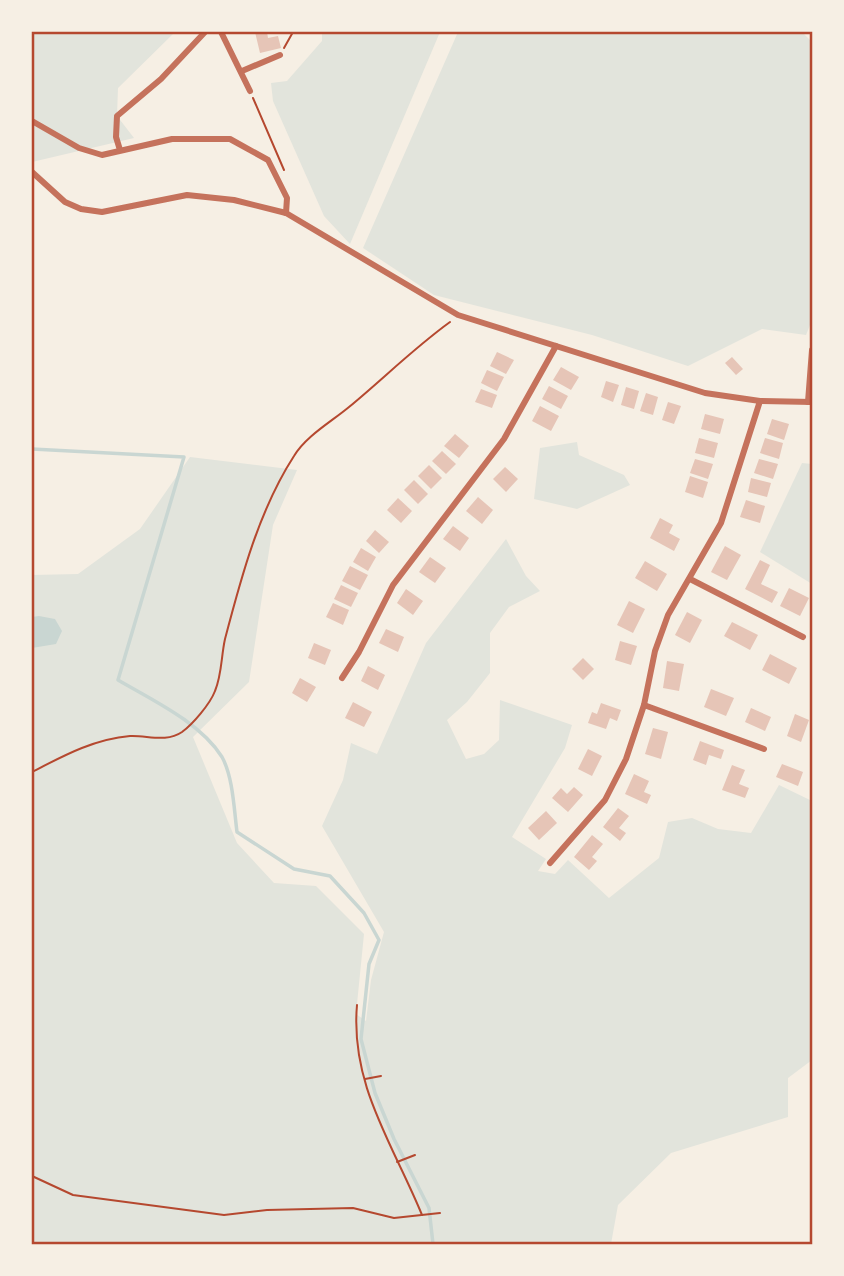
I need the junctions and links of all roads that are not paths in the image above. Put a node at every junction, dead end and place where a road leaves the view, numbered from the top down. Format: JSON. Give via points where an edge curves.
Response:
{"nodes":[{"id":1,"x":205,"y":32,"type":"edge"},
{"id":2,"x":221,"y":32,"type":"edge"},
{"id":3,"x":280,"y":54,"type":"road end"},
{"id":4,"x":242,"y":71,"type":"junction"},
{"id":5,"x":250,"y":91,"type":"road end"},
{"id":6,"x":32,"y":121,"type":"edge"},
{"id":7,"x":120,"y":150,"type":"junction"},
{"id":8,"x":32,"y":172,"type":"edge"},
{"id":9,"x":286,"y":213,"type":"junction"},
{"id":10,"x":556,"y":346,"type":"junction"},
{"id":11,"x":813,"y":350,"type":"edge"},
{"id":12,"x":760,"y":401,"type":"junction"},
{"id":13,"x":810,"y":402,"type":"edge"},
{"id":14,"x":690,"y":579,"type":"junction"},
{"id":15,"x":803,"y":637,"type":"dead end"},
{"id":16,"x":342,"y":678,"type":"dead end"},
{"id":17,"x":644,"y":705,"type":"junction"},
{"id":18,"x":764,"y":749,"type":"dead end"},
{"id":19,"x":550,"y":863,"type":"dead end"}],
"edges":[{"from":1,"to":7,"type":"street","via":[[161,79],[117,116]]},
{"from":2,"to":4,"type":"street"},
{"from":3,"to":4,"type":"street"},
{"from":4,"to":5,"type":"street"},
{"from":6,"to":7,"type":"street","via":[[79,148],[102,155]]},
{"from":7,"to":9,"type":"street","via":[[172,139],[230,139],[268,160],[287,198]]},
{"from":8,"to":9,"type":"street","via":[[65,202],[81,209],[102,212],[187,195]]},
{"from":9,"to":10,"type":"street","via":[[458,315]]},
{"from":10,"to":12,"type":"street","via":[[705,393]]},
{"from":10,"to":16,"type":"street","via":[[504,439],[393,585]]},
{"from":11,"to":13,"type":"street"},
{"from":12,"to":13,"type":"street"},
{"from":12,"to":14,"type":"street","via":[[721,523]]},
{"from":14,"to":15,"type":"street"},
{"from":14,"to":17,"type":"street","via":[[668,615]]},
{"from":17,"to":18,"type":"street"},
{"from":17,"to":19,"type":"street","via":[[626,759],[605,800]]}]}
